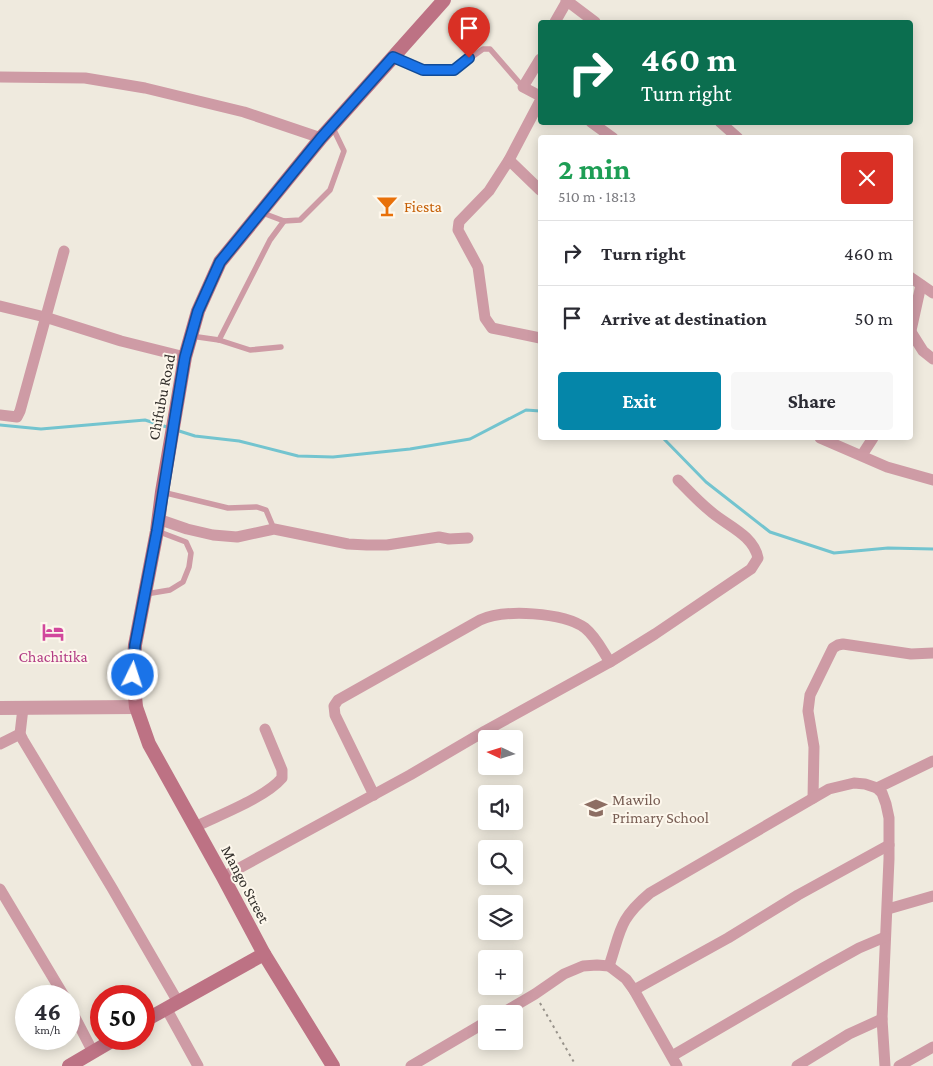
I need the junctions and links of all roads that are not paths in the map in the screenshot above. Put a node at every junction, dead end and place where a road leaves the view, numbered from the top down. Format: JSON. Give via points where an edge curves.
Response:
{"nodes":[{"id":1,"x":443,"y":0,"type":"edge"},
{"id":2,"x":566,"y":0,"type":"edge"},
{"id":3,"x":556,"y":20,"type":"edge"},
{"id":4,"x":592,"y":20,"type":"edge"},
{"id":5,"x":393,"y":57,"type":"junction"},
{"id":6,"x":538,"y":62,"type":"edge"},
{"id":7,"x":0,"y":77,"type":"edge"},
{"id":8,"x":523,"y":87,"type":"junction"},
{"id":9,"x":538,"y":95,"type":"edge"},
{"id":10,"x":538,"y":105,"type":"edge"},
{"id":11,"x":594,"y":125,"type":"edge"},
{"id":12,"x":723,"y":125,"type":"edge"},
{"id":13,"x":332,"y":126,"type":"junction"},
{"id":14,"x":609,"y":135,"type":"edge"},
{"id":15,"x":735,"y":135,"type":"edge"},
{"id":16,"x":321,"y":138,"type":"junction"},
{"id":17,"x":508,"y":160,"type":"junction"},
{"id":18,"x":538,"y":188,"type":"edge"},
{"id":19,"x":260,"y":212,"type":"junction"},
{"id":20,"x":284,"y":221,"type":"junction"},
{"id":21,"x":64,"y":251,"type":"dead end"},
{"id":22,"x":913,"y":279,"type":"edge"},
{"id":23,"x":921,"y":285,"type":"junction"},
{"id":24,"x":933,"y":292,"type":"edge"},
{"id":25,"x":0,"y":306,"type":"edge"},
{"id":26,"x":45,"y":317,"type":"junction"},
{"id":27,"x":913,"y":320,"type":"edge"},
{"id":28,"x":191,"y":336,"type":"junction"},
{"id":29,"x":913,"y":337,"type":"edge"},
{"id":30,"x":538,"y":338,"type":"edge"},
{"id":31,"x":219,"y":340,"type":"junction"},
{"id":32,"x":281,"y":347,"type":"dead end"},
{"id":33,"x":185,"y":357,"type":"junction"},
{"id":34,"x":933,"y":359,"type":"edge"},
{"id":35,"x":0,"y":416,"type":"edge"},
{"id":36,"x":825,"y":440,"type":"edge"},
{"id":37,"x":872,"y":440,"type":"edge"},
{"id":38,"x":862,"y":454,"type":"junction"},
{"id":39,"x":678,"y":480,"type":"dead end"},
{"id":40,"x":933,"y":480,"type":"edge"},
{"id":41,"x":162,"y":492,"type":"junction"},
{"id":42,"x":158,"y":525,"type":"junction"},
{"id":43,"x":274,"y":529,"type":"junction"},
{"id":44,"x":468,"y":538,"type":"dead end"},
{"id":45,"x":144,"y":594,"type":"junction"},
{"id":46,"x":933,"y":653,"type":"edge"},
{"id":47,"x":610,"y":662,"type":"junction"},
{"id":48,"x":136,"y":707,"type":"junction"},
{"id":49,"x":0,"y":708,"type":"edge"},
{"id":50,"x":23,"y":708,"type":"junction"},
{"id":51,"x":266,"y":729,"type":"dead end"},
{"id":52,"x":20,"y":734,"type":"junction"},
{"id":53,"x":0,"y":744,"type":"edge"},
{"id":54,"x":933,"y":761,"type":"edge"},
{"id":55,"x":877,"y":788,"type":"junction"},
{"id":56,"x":374,"y":795,"type":"junction"},
{"id":57,"x":814,"y":798,"type":"junction"},
{"id":58,"x":195,"y":827,"type":"junction"},
{"id":59,"x":889,"y":845,"type":"junction"},
{"id":60,"x":223,"y":877,"type":"junction"},
{"id":61,"x":0,"y":889,"type":"edge"},
{"id":62,"x":933,"y":896,"type":"edge"},
{"id":63,"x":888,"y":909,"type":"junction"},
{"id":64,"x":885,"y":937,"type":"junction"},
{"id":65,"x":264,"y":954,"type":"junction"},
{"id":66,"x":609,"y":966,"type":"junction"},
{"id":67,"x":57,"y":985,"type":"edge"},
{"id":68,"x":634,"y":990,"type":"junction"},
{"id":69,"x":178,"y":1002,"type":"junction"},
{"id":70,"x":516,"y":1005,"type":"edge"},
{"id":71,"x":166,"y":1008,"type":"junction"},
{"id":72,"x":155,"y":1014,"type":"edge"},
{"id":73,"x":882,"y":1019,"type":"junction"},
{"id":74,"x":80,"y":1027,"type":"edge"},
{"id":75,"x":478,"y":1027,"type":"edge"},
{"id":76,"x":933,"y":1047,"type":"edge"},
{"id":77,"x":96,"y":1050,"type":"edge"},
{"id":78,"x":93,"y":1052,"type":"junction"},
{"id":79,"x":674,"y":1061,"type":"edge"},
{"id":80,"x":69,"y":1066,"type":"edge"},
{"id":81,"x":198,"y":1066,"type":"edge"},
{"id":82,"x":332,"y":1066,"type":"edge"},
{"id":83,"x":411,"y":1066,"type":"edge"},
{"id":84,"x":797,"y":1066,"type":"edge"},
{"id":85,"x":885,"y":1066,"type":"edge"},
{"id":86,"x":899,"y":1066,"type":"edge"}],
"edges":[{"from":1,"to":5,"type":"main road","name":"Chifubu Road"},
{"from":2,"to":3,"type":"street"},
{"from":2,"to":4,"type":"street"},
{"from":5,"to":8,"type":"lane","via":[[423,70],[454,70],[483,49],[490,50]]},
{"from":5,"to":13,"type":"main road","name":"Chifubu Road"},
{"from":6,"to":8,"type":"street"},
{"from":7,"to":16,"type":"street","via":[[86,78],[145,88],[244,112]]},
{"from":8,"to":9,"type":"street"},
{"from":10,"to":17,"type":"street"},
{"from":11,"to":14,"type":"street"},
{"from":12,"to":15,"type":"street"},
{"from":13,"to":16,"type":"main road","name":"Chifubu Road"},
{"from":13,"to":20,"type":"lane","via":[[344,151],[330,190],[300,220]]},
{"from":16,"to":19,"type":"main road","name":"Chifubu Road"},
{"from":17,"to":18,"type":"street"},
{"from":17,"to":30,"type":"street","via":[[488,191],[459,222],[458,230],[478,267],[485,318],[492,328]]},
{"from":19,"to":20,"type":"lane"},
{"from":19,"to":28,"type":"main road","name":"Chifubu Road","via":[[220,262],[198,311]]},
{"from":20,"to":31,"type":"lane","via":[[270,240]]},
{"from":21,"to":26,"type":"street"},
{"from":22,"to":23,"type":"street"},
{"from":23,"to":24,"type":"street"},
{"from":23,"to":27,"type":"street"},
{"from":25,"to":26,"type":"street"},
{"from":26,"to":33,"type":"street"},
{"from":26,"to":35,"type":"street","via":[[20,411],[16,417]]},
{"from":28,"to":31,"type":"lane"},
{"from":28,"to":33,"type":"main road","name":"Chifubu Road"},
{"from":29,"to":34,"type":"street"},
{"from":31,"to":32,"type":"lane","via":[[250,350]]},
{"from":33,"to":41,"type":"main road","name":"Chifubu Road"},
{"from":36,"to":38,"type":"street"},
{"from":37,"to":38,"type":"street"},
{"from":38,"to":40,"type":"street","via":[[887,467]]},
{"from":39,"to":47,"type":"street","via":[[747,540],[756,549],[758,558],[751,569]]},
{"from":41,"to":42,"type":"main road","name":"Chifubu Road"},
{"from":41,"to":43,"type":"lane","via":[[228,508],[257,507],[266,510]]},
{"from":42,"to":43,"type":"street","via":[[237,537]]},
{"from":42,"to":45,"type":"main road","name":"Chifubu Road"},
{"from":42,"to":45,"type":"lane","via":[[186,542],[191,553],[189,567],[183,582],[170,590]]},
{"from":43,"to":44,"type":"street","via":[[367,545]]},
{"from":45,"to":48,"type":"main road","name":"Chifubu Road","via":[[133,675]]},
{"from":46,"to":57,"type":"street","via":[[911,654],[843,644],[834,648],[810,695],[808,712],[814,747]]},
{"from":47,"to":56,"type":"street"},
{"from":47,"to":56,"type":"street","via":[[595,638],[574,622],[543,615],[494,614],[382,674],[338,700],[334,706],[335,715]]},
{"from":48,"to":50,"type":"street"},
{"from":48,"to":58,"type":"main road","name":"Mango Street","via":[[149,744]]},
{"from":49,"to":50,"type":"street"},
{"from":50,"to":52,"type":"street"},
{"from":51,"to":58,"type":"street","via":[[282,778],[264,792]]},
{"from":52,"to":53,"type":"street"},
{"from":52,"to":69,"type":"street"},
{"from":54,"to":55,"type":"street"},
{"from":55,"to":57,"type":"street","via":[[854,783],[829,789]]},
{"from":55,"to":59,"type":"street","via":[[882,793],[889,818]]},
{"from":56,"to":60,"type":"street"},
{"from":57,"to":66,"type":"street","via":[[650,893],[622,923]]},
{"from":58,"to":60,"type":"main road","name":"Mango Street"},
{"from":59,"to":63,"type":"street"},
{"from":59,"to":68,"type":"street"},
{"from":60,"to":65,"type":"main road","name":"Mango Street"},
{"from":61,"to":67,"type":"street"},
{"from":62,"to":63,"type":"street"},
{"from":63,"to":64,"type":"street"},
{"from":64,"to":73,"type":"street"},
{"from":64,"to":79,"type":"street","via":[[823,968]]},
{"from":65,"to":69,"type":"main road"},
{"from":65,"to":82,"type":"main road","name":"Mango Street"},
{"from":66,"to":68,"type":"street"},
{"from":66,"to":70,"type":"street","via":[[573,969]]},
{"from":68,"to":79,"type":"street"},
{"from":69,"to":71,"type":"main road"},
{"from":71,"to":72,"type":"main road"},
{"from":71,"to":81,"type":"street"},
{"from":73,"to":84,"type":"street","via":[[849,1034]]},
{"from":73,"to":85,"type":"street"},
{"from":74,"to":78,"type":"street"},
{"from":75,"to":83,"type":"street"},
{"from":76,"to":86,"type":"street"},
{"from":77,"to":78,"type":"main road"},
{"from":78,"to":80,"type":"main road"}]}
